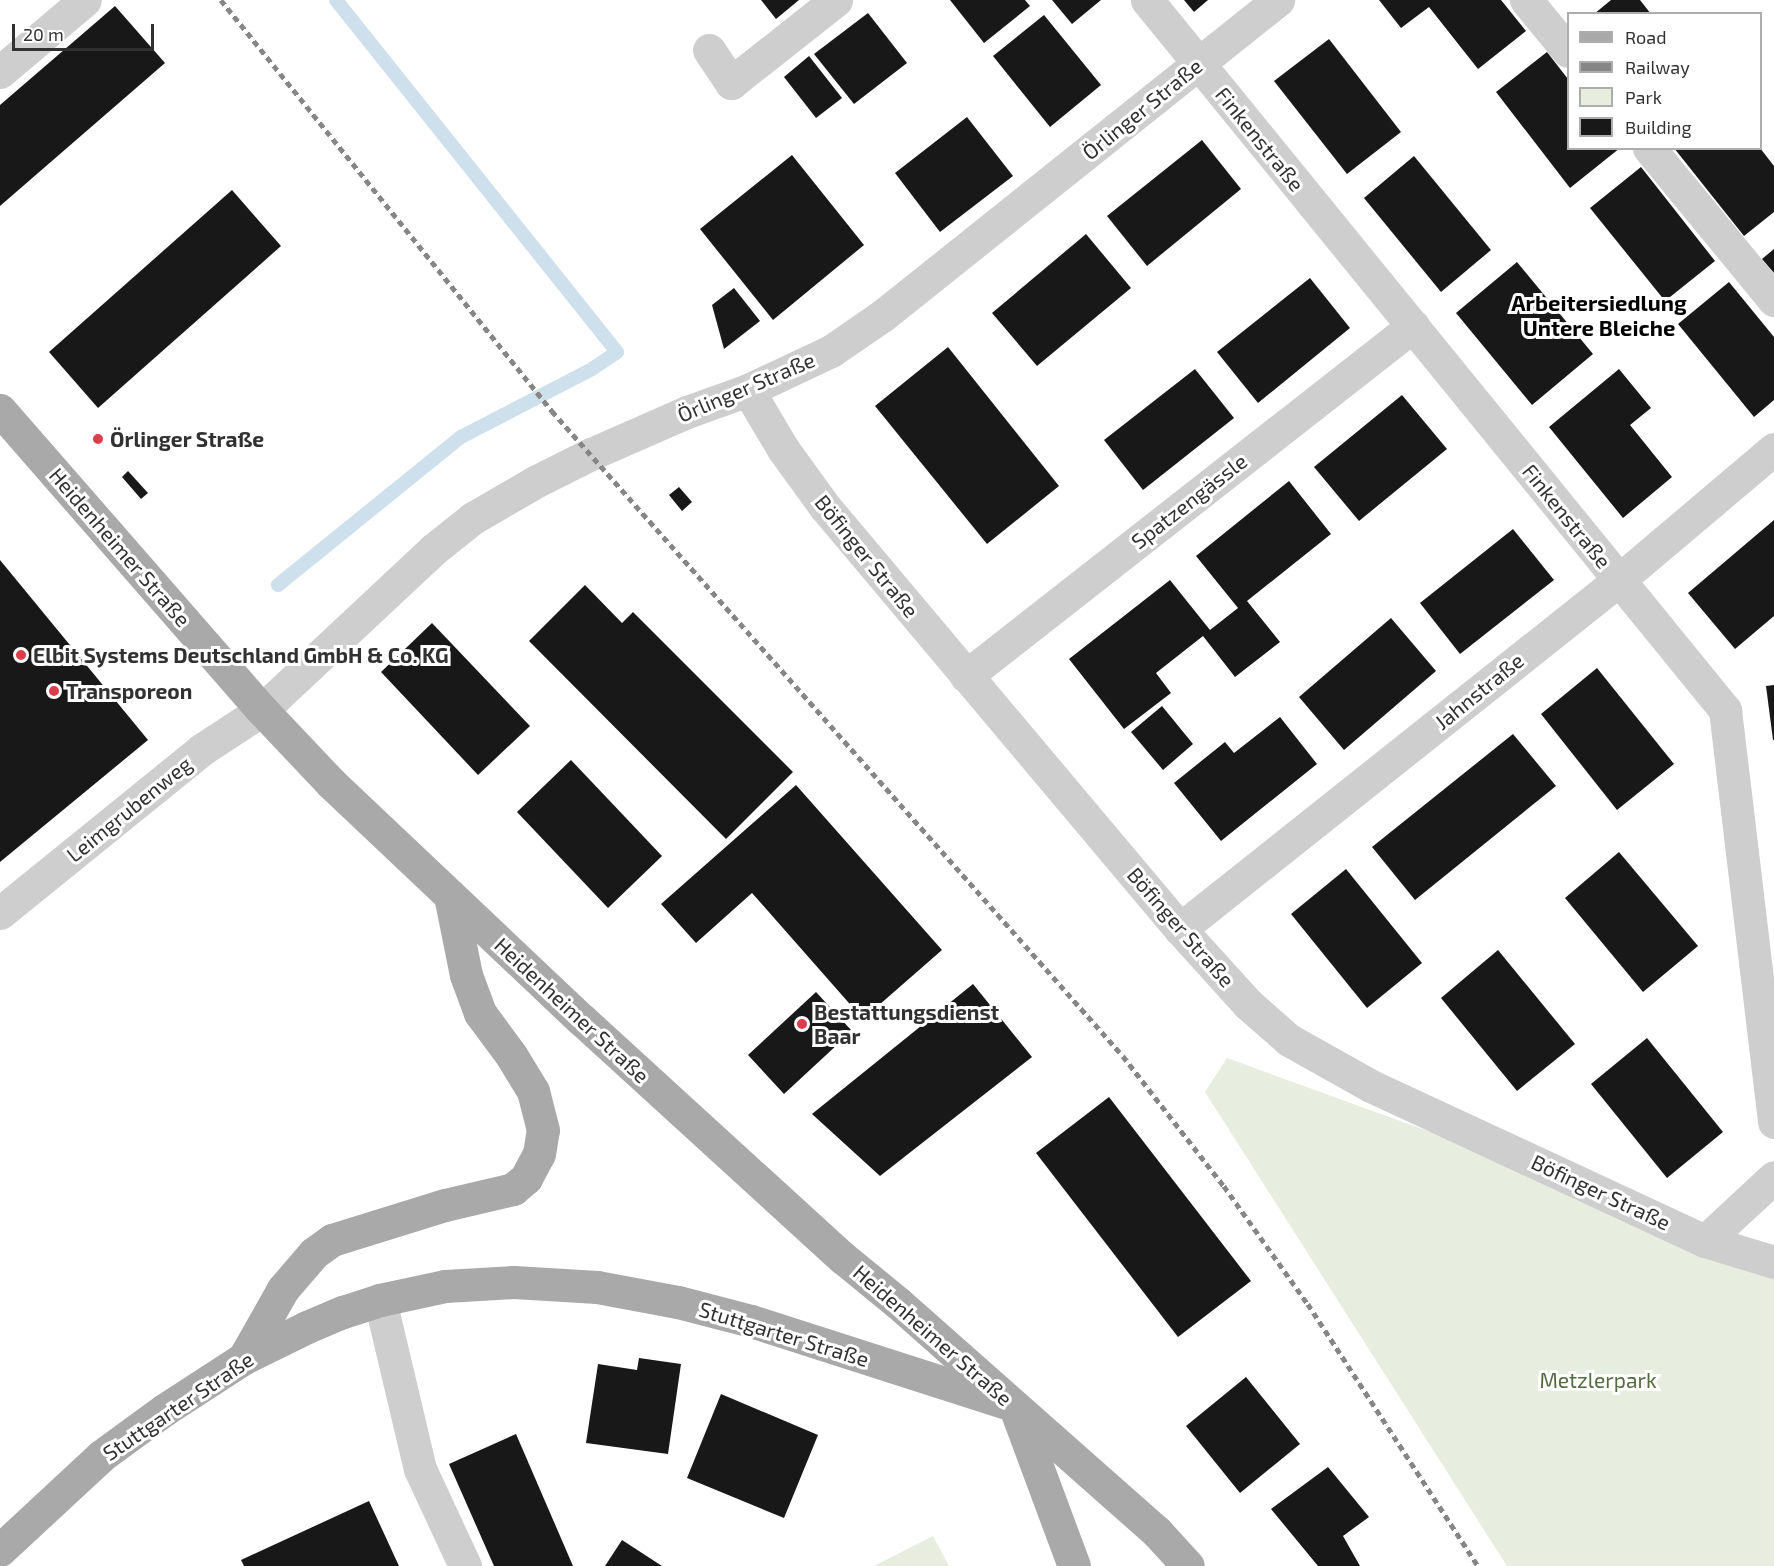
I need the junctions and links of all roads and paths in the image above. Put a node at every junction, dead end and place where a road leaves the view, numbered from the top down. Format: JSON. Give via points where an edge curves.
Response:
{"nodes":[{"id":1,"x":85,"y":0,"type":"edge"},
{"id":2,"x":836,"y":0,"type":"edge"},
{"id":3,"x":1147,"y":0,"type":"edge"},
{"id":4,"x":1278,"y":0,"type":"edge"},
{"id":5,"x":1526,"y":0,"type":"edge"},
{"id":6,"x":1567,"y":49,"type":"edge"},
{"id":7,"x":709,"y":50,"type":"dead end"},
{"id":8,"x":1198,"y":64,"type":"junction"},
{"id":9,"x":0,"y":72,"type":"edge"},
{"id":10,"x":1651,"y":150,"type":"edge"},
{"id":11,"x":1774,"y":300,"type":"edge"},
{"id":12,"x":1413,"y":326,"type":"junction"},
{"id":13,"x":748,"y":390,"type":"junction"},
{"id":14,"x":0,"y":410,"type":"edge"},
{"id":15,"x":1774,"y":449,"type":"edge"},
{"id":16,"x":1619,"y":580,"type":"junction"},
{"id":17,"x":966,"y":676,"type":"junction"},
{"id":18,"x":262,"y":710,"type":"junction"},
{"id":19,"x":450,"y":896,"type":"junction"},
{"id":20,"x":0,"y":913,"type":"edge"},
{"id":21,"x":1180,"y":929,"type":"junction"},
{"id":22,"x":1774,"y":1122,"type":"edge"},
{"id":23,"x":1774,"y":1177,"type":"edge"},
{"id":24,"x":1705,"y":1241,"type":"junction"},
{"id":25,"x":1774,"y":1262,"type":"edge"},
{"id":26,"x":380,"y":1300,"type":"junction"},
{"id":27,"x":244,"y":1358,"type":"junction"},
{"id":28,"x":1014,"y":1405,"type":"junction"},
{"id":29,"x":0,"y":1550,"type":"edge"},
{"id":30,"x":465,"y":1566,"type":"edge"},
{"id":31,"x":1074,"y":1566,"type":"edge"},
{"id":32,"x":1188,"y":1566,"type":"edge"}],
"edges":[{"from":1,"to":9,"type":"street"},
{"from":2,"to":7,"type":"street","via":[[731,83]]},
{"from":3,"to":8,"type":"street","name":"Finkenstraße"},
{"from":4,"to":8,"type":"street","name":"Örlinger Straße"},
{"from":5,"to":6,"type":"street"},
{"from":8,"to":12,"type":"street","name":"Finkenstraße"},
{"from":8,"to":13,"type":"street","name":"Örlinger Straße","via":[[882,316],[831,351]]},
{"from":10,"to":11,"type":"street"},
{"from":12,"to":16,"type":"street","name":"Finkenstraße"},
{"from":12,"to":17,"type":"street","name":"Spatzengässle"},
{"from":13,"to":17,"type":"street","name":"Böfinger Straße","via":[[783,449],[825,507]]},
{"from":13,"to":18,"type":"street","name":"Örlinger Straße","via":[[591,454],[473,518],[434,549]]},
{"from":14,"to":18,"type":"main road","name":"Heidenheimer Straße"},
{"from":15,"to":16,"type":"street","name":"Jahnstraße"},
{"from":16,"to":21,"type":"street","name":"Jahnstraße"},
{"from":16,"to":22,"type":"street","name":"Finkenstraße","via":[[1725,710]]},
{"from":17,"to":21,"type":"street","name":"Böfinger Straße"},
{"from":18,"to":19,"type":"main road","name":"Heidenheimer Straße","via":[[330,783]]},
{"from":18,"to":20,"type":"street","name":"Leimgrubenweg","via":[[201,750]]},
{"from":19,"to":27,"type":"main road","via":[[466,975],[480,1012],[533,1091],[543,1130],[539,1154],[526,1178],[513,1189],[433,1208],[332,1240],[314,1253],[283,1289]]},
{"from":19,"to":28,"type":"main road","name":"Heidenheimer Straße","via":[[843,1258]]},
{"from":21,"to":24,"type":"street","name":"Böfinger Straße","via":[[1248,1004],[1289,1040],[1371,1086]]},
{"from":23,"to":24,"type":"street"},
{"from":24,"to":25,"type":"street","name":"Böfinger Straße"},
{"from":26,"to":27,"type":"main road","name":"Stuttgarter Straße","via":[[307,1326]]},
{"from":26,"to":28,"type":"main road","name":"Stuttgarter Straße","via":[[445,1286],[514,1281],[597,1287],[751,1321]]},
{"from":26,"to":30,"type":"street","via":[[420,1469]]},
{"from":27,"to":29,"type":"main road","name":"Stuttgarter Straße","via":[[101,1456]]},
{"from":28,"to":31,"type":"main road"},
{"from":28,"to":32,"type":"main road","name":"Heidenheimer Straße","via":[[1156,1531]]}]}
